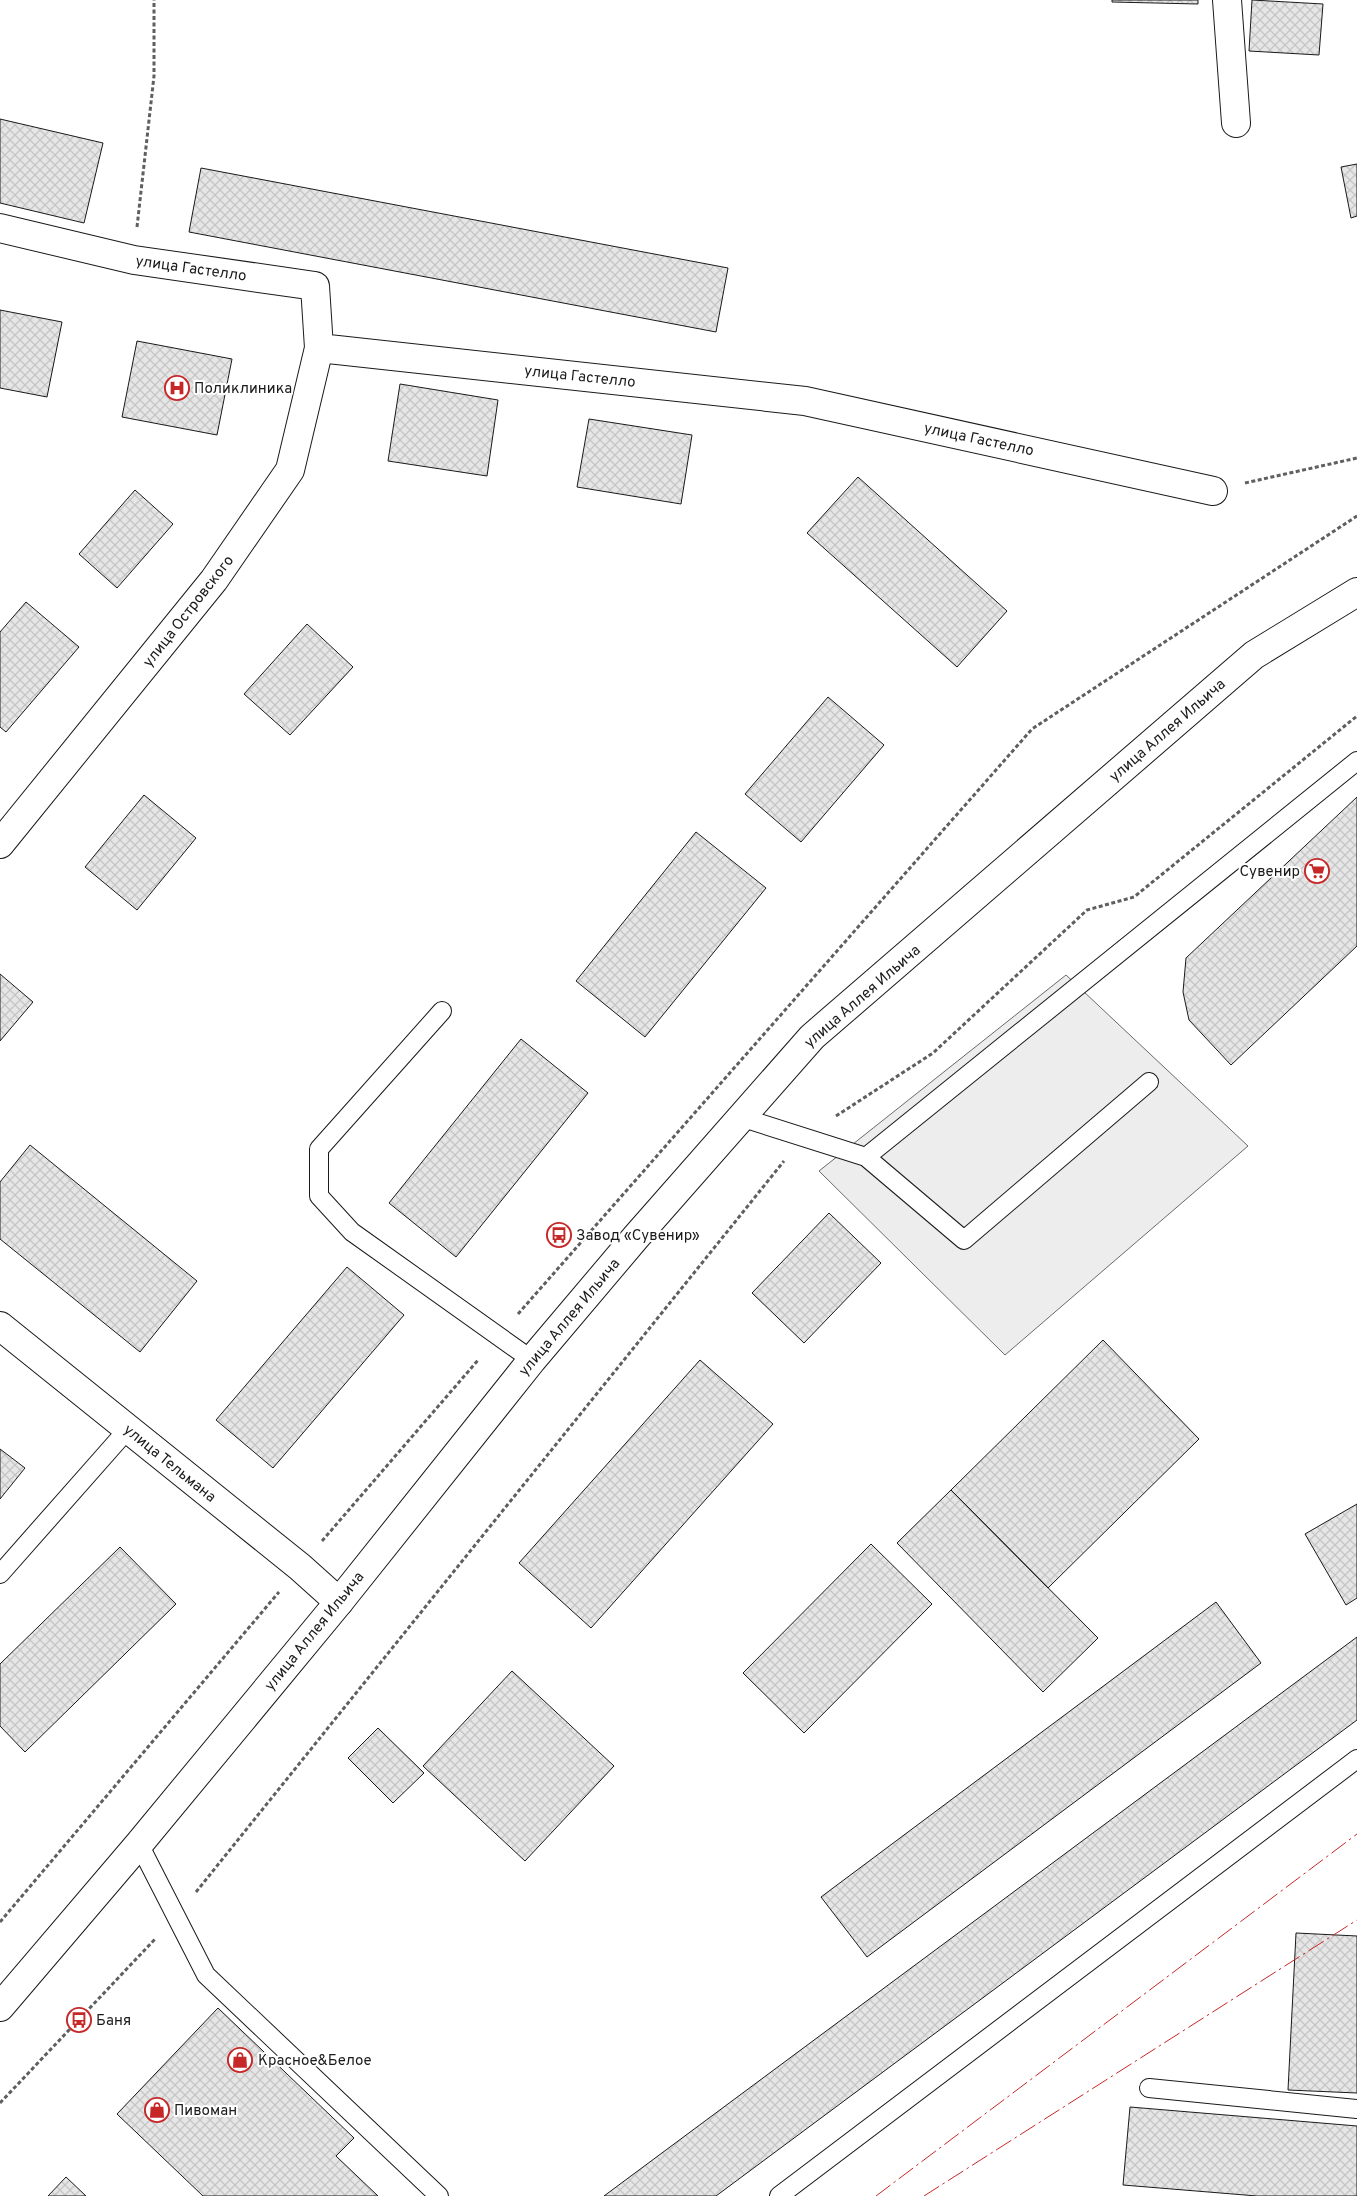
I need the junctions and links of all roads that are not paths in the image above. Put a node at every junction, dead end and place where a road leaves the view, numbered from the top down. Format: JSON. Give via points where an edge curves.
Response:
{"nodes":[{"id":1,"x":1227,"y":0,"type":"edge"},
{"id":2,"x":1236,"y":123,"type":"dead end"},
{"id":3,"x":0,"y":228,"type":"edge"},
{"id":4,"x":319,"y":348,"type":"junction"},
{"id":5,"x":1214,"y":491,"type":"road end"},
{"id":6,"x":1357,"y":592,"type":"edge"},
{"id":7,"x":1357,"y":761,"type":"edge"},
{"id":8,"x":0,"y":844,"type":"edge"},
{"id":9,"x":442,"y":1011,"type":"dead end"},
{"id":10,"x":1149,"y":1082,"type":"dead end"},
{"id":11,"x":740,"y":1117,"type":"junction"},
{"id":12,"x":866,"y":1157,"type":"junction"},
{"id":13,"x":0,"y":1326,"type":"edge"},
{"id":14,"x":532,"y":1360,"type":"junction"},
{"id":15,"x":128,"y":1429,"type":"junction"},
{"id":16,"x":0,"y":1574,"type":"edge"},
{"id":17,"x":339,"y":1602,"type":"junction"},
{"id":18,"x":1357,"y":1759,"type":"edge"},
{"id":19,"x":139,"y":1844,"type":"junction"},
{"id":20,"x":0,"y":2007,"type":"edge"},
{"id":21,"x":1149,"y":2088,"type":"dead end"},
{"id":22,"x":1357,"y":2109,"type":"edge"},
{"id":23,"x":439,"y":2196,"type":"edge"},
{"id":24,"x":779,"y":2196,"type":"edge"}],
"edges":[{"from":1,"to":2,"type":"street"},
{"from":3,"to":4,"type":"street","name":"улица Гастелло","via":[[134,260],[315,286]]},
{"from":4,"to":5,"type":"street","name":"улица Гастелло","via":[[805,401]]},
{"from":4,"to":8,"type":"street","name":"улица Островского","via":[[290,470],[214,580]]},
{"from":6,"to":11,"type":"street","name":"улица Аллея Ильича","via":[[1254,655],[812,1037]]},
{"from":7,"to":12,"type":"lane"},
{"from":9,"to":14,"type":"lane","via":[[319,1149],[319,1196],[352,1232]]},
{"from":10,"to":12,"type":"lane","via":[[964,1240]]},
{"from":11,"to":12,"type":"lane"},
{"from":11,"to":14,"type":"street","name":"улица Аллея Ильича"},
{"from":13,"to":15,"type":"street","name":"улица Тельмана"},
{"from":14,"to":17,"type":"street","name":"улица Аллея Ильича"},
{"from":15,"to":16,"type":"lane"},
{"from":15,"to":17,"type":"street","name":"улица Тельмана"},
{"from":17,"to":19,"type":"street","name":"улица Аллея Ильича"},
{"from":18,"to":24,"type":"lane"},
{"from":19,"to":20,"type":"street","name":"улица Аллея Ильича"},
{"from":19,"to":23,"type":"lane","via":[[206,1975]]},
{"from":21,"to":22,"type":"lane"}]}
